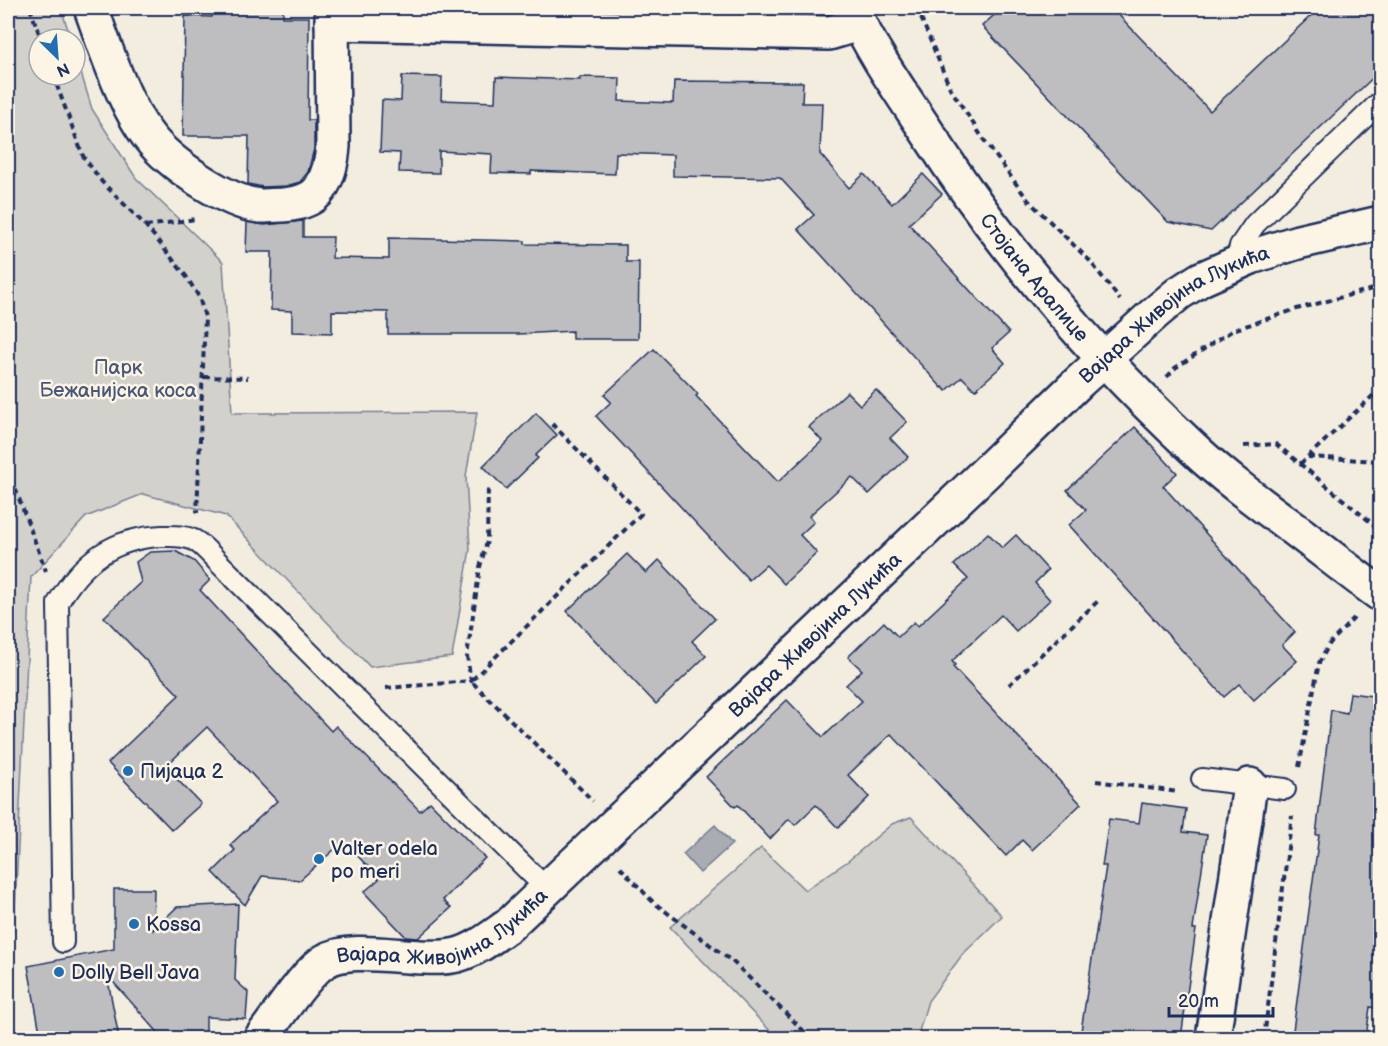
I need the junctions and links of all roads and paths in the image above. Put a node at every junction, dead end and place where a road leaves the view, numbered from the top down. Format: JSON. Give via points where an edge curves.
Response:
{"nodes":[{"id":1,"x":30,"y":8,"type":"edge"},
{"id":2,"x":91,"y":8,"type":"edge"},
{"id":3,"x":332,"y":15,"type":"edge"},
{"id":4,"x":855,"y":16,"type":"edge"},
{"id":5,"x":37,"y":27,"type":"edge"},
{"id":6,"x":57,"y":87,"type":"edge"},
{"id":7,"x":1380,"y":102,"type":"edge"},
{"id":8,"x":1380,"y":223,"type":"edge"},
{"id":9,"x":1237,"y":263,"type":"junction"},
{"id":10,"x":1380,"y":287,"type":"edge"},
{"id":11,"x":1104,"y":359,"type":"junction"},
{"id":12,"x":204,"y":377,"type":"junction"},
{"id":13,"x":248,"y":378,"type":"dead end"},
{"id":14,"x":1163,"y":382,"type":"dead end"},
{"id":15,"x":1380,"y":389,"type":"edge"},
{"id":16,"x":552,"y":424,"type":"dead end"},
{"id":17,"x":1308,"y":457,"type":"junction"},
{"id":18,"x":1380,"y":461,"type":"edge"},
{"id":19,"x":1300,"y":464,"type":"dead end"},
{"id":20,"x":8,"y":469,"type":"edge"},
{"id":21,"x":488,"y":489,"type":"dead end"},
{"id":22,"x":195,"y":541,"type":"junction"},
{"id":23,"x":1380,"y":594,"type":"edge"},
{"id":24,"x":1098,"y":601,"type":"dead end"},
{"id":25,"x":58,"y":603,"type":"junction"},
{"id":26,"x":471,"y":681,"type":"junction"},
{"id":27,"x":1009,"y":685,"type":"dead end"},
{"id":28,"x":348,"y":692,"type":"junction"},
{"id":29,"x":1096,"y":781,"type":"dead end"},
{"id":30,"x":1250,"y":785,"type":"junction"},
{"id":31,"x":1196,"y":786,"type":"joint"},
{"id":32,"x":1285,"y":789,"type":"dead end"},
{"id":33,"x":606,"y":832,"type":"junction"},
{"id":34,"x":548,"y":890,"type":"junction"},
{"id":35,"x":63,"y":942,"type":"dead end"},
{"id":36,"x":261,"y":1038,"type":"edge"},
{"id":37,"x":811,"y":1038,"type":"edge"},
{"id":38,"x":1213,"y":1038,"type":"edge"}],
"edges":[{"from":1,"to":5,"type":"path"},
{"from":2,"to":3,"type":"street","via":[[133,110],[148,136],[168,158],[193,176],[258,206],[294,204],[314,195],[332,159]]},
{"from":3,"to":4,"type":"street","via":[[829,33]]},
{"from":4,"to":11,"type":"street","name":"Стојана Аралице","via":[[909,106],[981,213],[1042,291]]},
{"from":6,"to":12,"type":"path","via":[[83,156],[102,182],[146,226],[199,297],[205,317]]},
{"from":7,"to":9,"type":"lane","via":[[1255,224],[1240,246]]},
{"from":8,"to":9,"type":"street","name":"Вајара Живојина Лукића","via":[[1298,242]]},
{"from":9,"to":11,"type":"street","name":"Вајара Живојина Лукића","via":[[1179,293]]},
{"from":10,"to":14,"type":"path","via":[[1233,330],[1175,368]]},
{"from":11,"to":23,"type":"street","name":"Стојана Аралице","via":[[1216,468]]},
{"from":11,"to":33,"type":"street","name":"Вајара Живојина Лукића"},
{"from":12,"to":13,"type":"path"},
{"from":12,"to":22,"type":"path"},
{"from":15,"to":17,"type":"path"},
{"from":16,"to":26,"type":"path","via":[[641,514]]},
{"from":17,"to":18,"type":"path"},
{"from":17,"to":19,"type":"path"},
{"from":20,"to":25,"type":"path"},
{"from":21,"to":26,"type":"path","via":[[488,541],[466,656]]},
{"from":22,"to":25,"type":"lane","via":[[178,536],[152,536],[105,550],[70,582]]},
{"from":22,"to":28,"type":"lane"},
{"from":24,"to":27,"type":"path"},
{"from":25,"to":35,"type":"lane"},
{"from":26,"to":28,"type":"path"},
{"from":26,"to":33,"type":"path"},
{"from":28,"to":34,"type":"lane"},
{"from":29,"to":31,"type":"path"},
{"from":30,"to":31,"type":"lane"},
{"from":30,"to":32,"type":"lane"},
{"from":30,"to":38,"type":"street"},
{"from":33,"to":34,"type":"street","name":"Вајара Живојина Лукића"},
{"from":33,"to":37,"type":"path","via":[[653,903],[733,962]]},
{"from":34,"to":36,"type":"street","name":"Вајара Живојина Лукића","via":[[509,925],[457,955],[332,957],[314,968]]}]}
